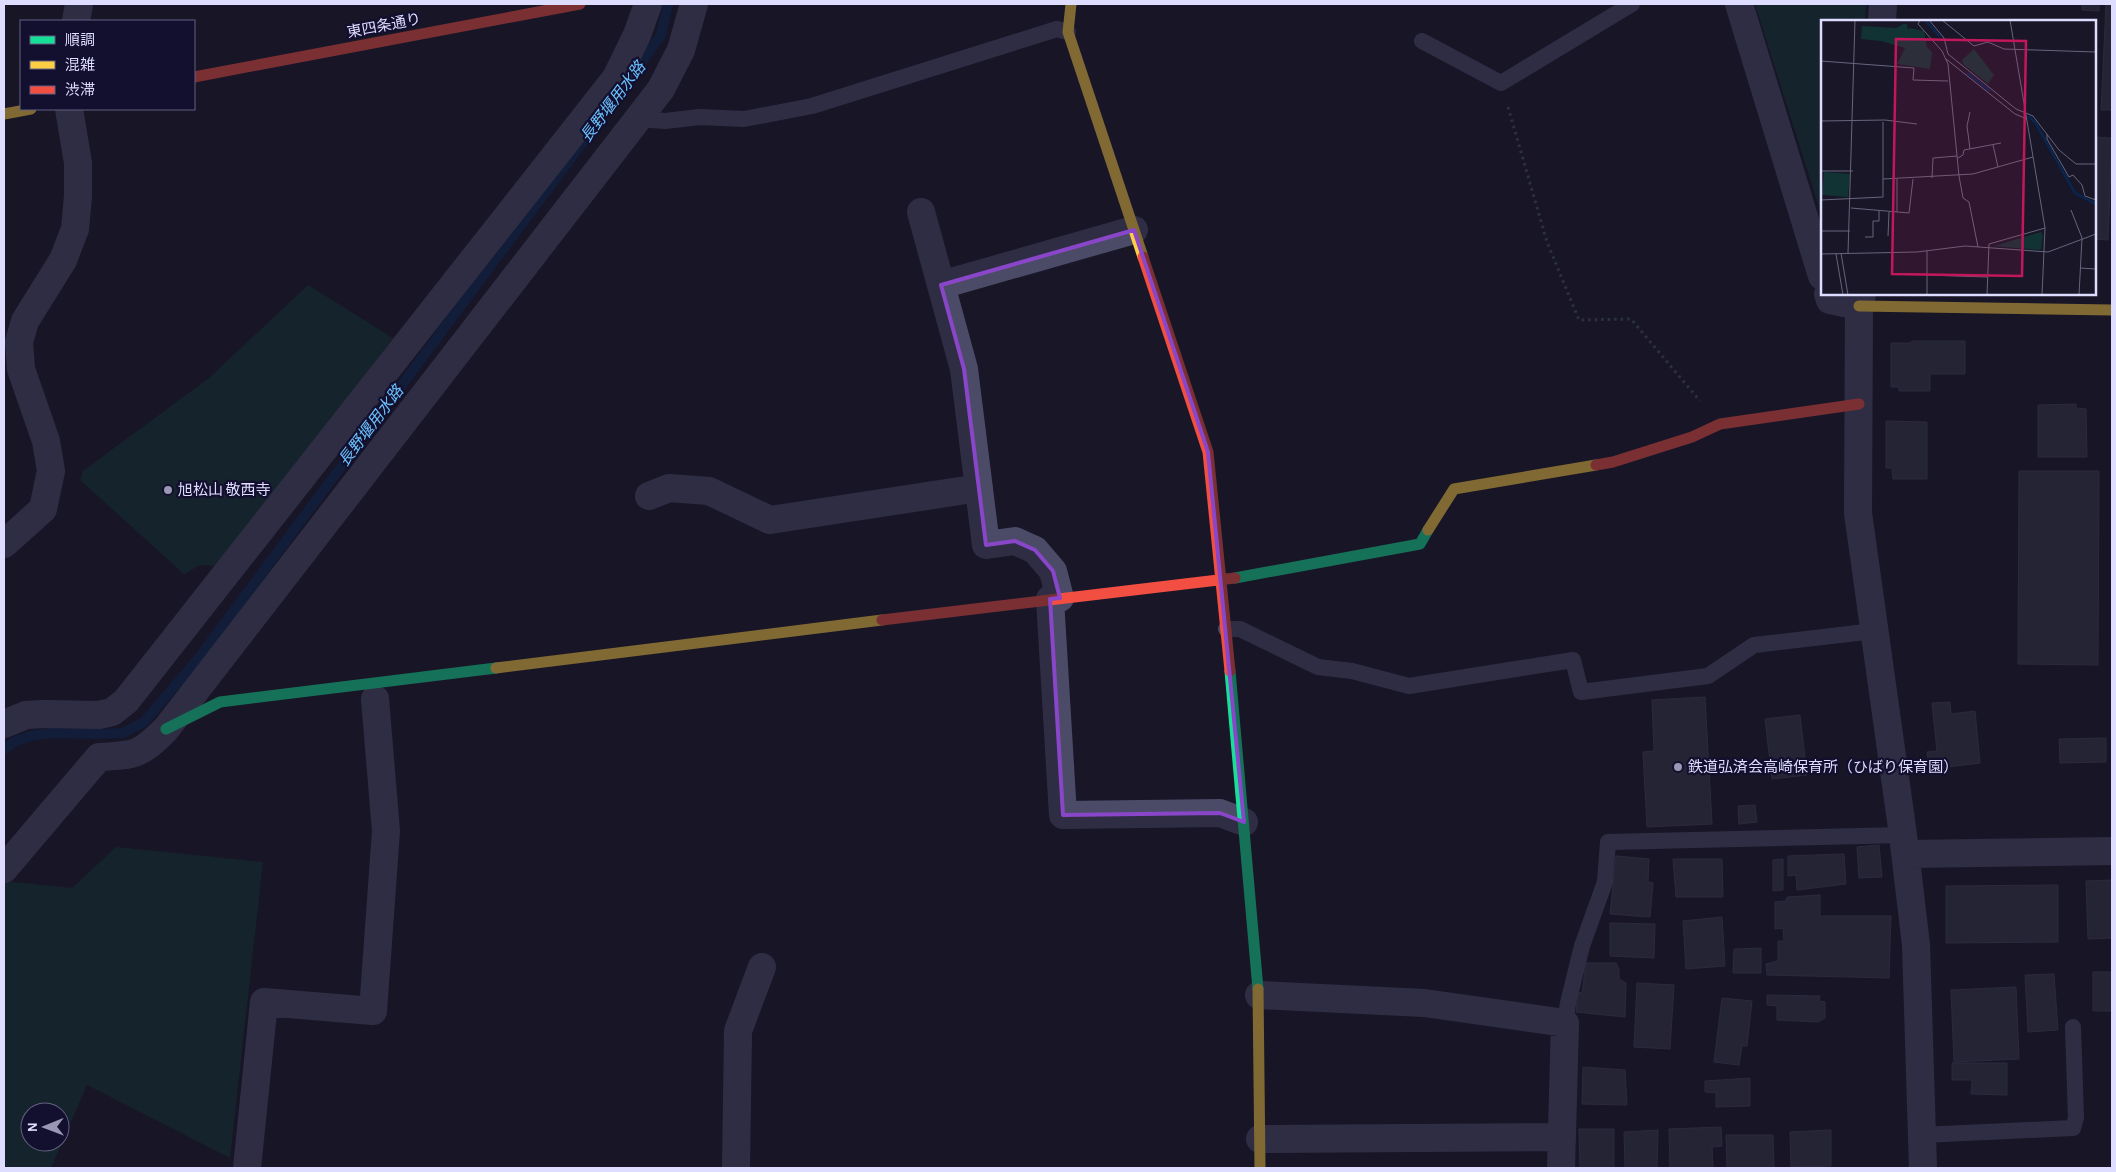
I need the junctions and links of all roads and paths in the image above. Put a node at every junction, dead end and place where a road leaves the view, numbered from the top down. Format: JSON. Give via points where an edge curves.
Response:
{"nodes":[{"id":1,"x":79,"y":4,"type":"edge"},
{"id":2,"x":580,"y":4,"type":"edge"},
{"id":3,"x":648,"y":4,"type":"edge"},
{"id":4,"x":694,"y":4,"type":"edge"},
{"id":5,"x":1071,"y":4,"type":"edge"},
{"id":6,"x":1632,"y":4,"type":"edge"},
{"id":7,"x":1740,"y":4,"type":"edge"},
{"id":8,"x":1883,"y":4,"type":"edge"},
{"id":9,"x":76,"y":20,"type":"edge"},
{"id":10,"x":1882,"y":20,"type":"edge"},
{"id":11,"x":1068,"y":32,"type":"junction"},
{"id":12,"x":1422,"y":41,"type":"dead end"},
{"id":13,"x":195,"y":78,"type":"edge"},
{"id":14,"x":1501,"y":83,"type":"junction"},
{"id":15,"x":26,"y":110,"type":"edge"},
{"id":16,"x":69,"y":110,"type":"edge"},
{"id":17,"x":4,"y":114,"type":"edge"},
{"id":18,"x":638,"y":119,"type":"junction"},
{"id":19,"x":921,"y":212,"type":"dead end"},
{"id":20,"x":1134,"y":230,"type":"junction"},
{"id":21,"x":1821,"y":273,"type":"edge"},
{"id":22,"x":941,"y":284,"type":"junction"},
{"id":23,"x":1828,"y":295,"type":"edge"},
{"id":24,"x":1860,"y":300,"type":"edge"},
{"id":25,"x":2112,"y":310,"type":"edge"},
{"id":26,"x":1859,"y":404,"type":"junction"},
{"id":27,"x":1720,"y":424,"type":"junction"},
{"id":28,"x":979,"y":488,"type":"junction"},
{"id":29,"x":649,"y":496,"type":"dead end"},
{"id":30,"x":4,"y":544,"type":"edge"},
{"id":31,"x":1222,"y":580,"type":"junction"},
{"id":32,"x":1055,"y":599,"type":"junction"},
{"id":33,"x":1226,"y":629,"type":"junction"},
{"id":34,"x":1874,"y":631,"type":"junction"},
{"id":35,"x":375,"y":699,"type":"dead end"},
{"id":36,"x":4,"y":724,"type":"edge"},
{"id":37,"x":166,"y":729,"type":"junction"},
{"id":38,"x":1244,"y":822,"type":"junction"},
{"id":39,"x":1904,"y":845,"type":"junction"},
{"id":40,"x":2112,"y":851,"type":"edge"},
{"id":41,"x":4,"y":869,"type":"edge"},
{"id":42,"x":762,"y":967,"type":"dead end"},
{"id":43,"x":1259,"y":995,"type":"junction"},
{"id":44,"x":1565,"y":1024,"type":"junction"},
{"id":45,"x":2074,"y":1027,"type":"dead end"},
{"id":46,"x":1922,"y":1135,"type":"junction"},
{"id":47,"x":1562,"y":1137,"type":"junction"},
{"id":48,"x":1260,"y":1139,"type":"junction"},
{"id":49,"x":248,"y":1168,"type":"edge"},
{"id":50,"x":736,"y":1168,"type":"edge"},
{"id":51,"x":1260,"y":1168,"type":"edge"},
{"id":52,"x":1561,"y":1168,"type":"edge"},
{"id":53,"x":1923,"y":1168,"type":"edge"}],
"edges":[{"from":1,"to":9,"type":"street"},
{"from":2,"to":13,"type":"street","name":"東四条通り"},
{"from":3,"to":36,"type":"street","via":[[616,78],[126,702],[112,712],[99,715],[35,714]]},
{"from":4,"to":18,"type":"street","via":[[682,50],[661,89]]},
{"from":5,"to":11,"type":"street"},
{"from":6,"to":14,"type":"lane"},
{"from":7,"to":21,"type":"street"},
{"from":8,"to":10,"type":"street"},
{"from":11,"to":18,"type":"lane","via":[[1057,29],[812,106],[744,119]]},
{"from":11,"to":20,"type":"street"},
{"from":12,"to":14,"type":"lane"},
{"from":14,"to":27,"type":"path","via":[[1547,242],[1579,320],[1631,319]]},
{"from":15,"to":17,"type":"street"},
{"from":16,"to":30,"type":"street","via":[[78,163],[75,229],[63,260],[25,321],[19,342],[21,369],[46,441],[50,471],[43,509]]},
{"from":18,"to":37,"type":"street"},
{"from":19,"to":22,"type":"street"},
{"from":20,"to":22,"type":"street"},
{"from":20,"to":31,"type":"street","via":[[1208,452]]},
{"from":22,"to":28,"type":"street","via":[[964,369]]},
{"from":23,"to":24,"type":"street","via":[[1830,300]]},
{"from":24,"to":25,"type":"street"},
{"from":24,"to":26,"type":"street"},
{"from":26,"to":27,"type":"street"},
{"from":26,"to":34,"type":"street","via":[[1858,513]]},
{"from":27,"to":31,"type":"street","via":[[1692,437],[1613,462],[1454,489],[1420,544]]},
{"from":28,"to":29,"type":"street","via":[[770,520],[709,491],[669,488]]},
{"from":28,"to":32,"type":"street","via":[[986,545],[1015,541],[1035,550],[1053,571]]},
{"from":31,"to":32,"type":"street"},
{"from":31,"to":33,"type":"street"},
{"from":32,"to":37,"type":"street","via":[[220,702]]},
{"from":32,"to":38,"type":"street","via":[[1063,815],[1220,813]]},
{"from":33,"to":34,"type":"lane","via":[[1240,629],[1318,667],[1352,671],[1409,686],[1573,660],[1581,692],[1708,676],[1754,645]]},
{"from":33,"to":38,"type":"street"},
{"from":34,"to":39,"type":"street"},
{"from":35,"to":49,"type":"street","via":[[386,831],[372,1011],[264,1002]]},
{"from":37,"to":41,"type":"street","via":[[146,748],[128,756],[100,758]]},
{"from":38,"to":43,"type":"street"},
{"from":39,"to":40,"type":"street"},
{"from":39,"to":44,"type":"lane","via":[[1608,842],[1605,882],[1582,946]]},
{"from":39,"to":46,"type":"street","via":[[1916,945]]},
{"from":42,"to":50,"type":"street","via":[[738,1031]]},
{"from":43,"to":44,"type":"street","via":[[1424,1003]]},
{"from":43,"to":48,"type":"street"},
{"from":44,"to":47,"type":"street"},
{"from":45,"to":46,"type":"lane","via":[[2076,1118],[2073,1128]]},
{"from":46,"to":53,"type":"street"},
{"from":47,"to":48,"type":"street"},
{"from":47,"to":52,"type":"street"},
{"from":48,"to":51,"type":"street"}]}
